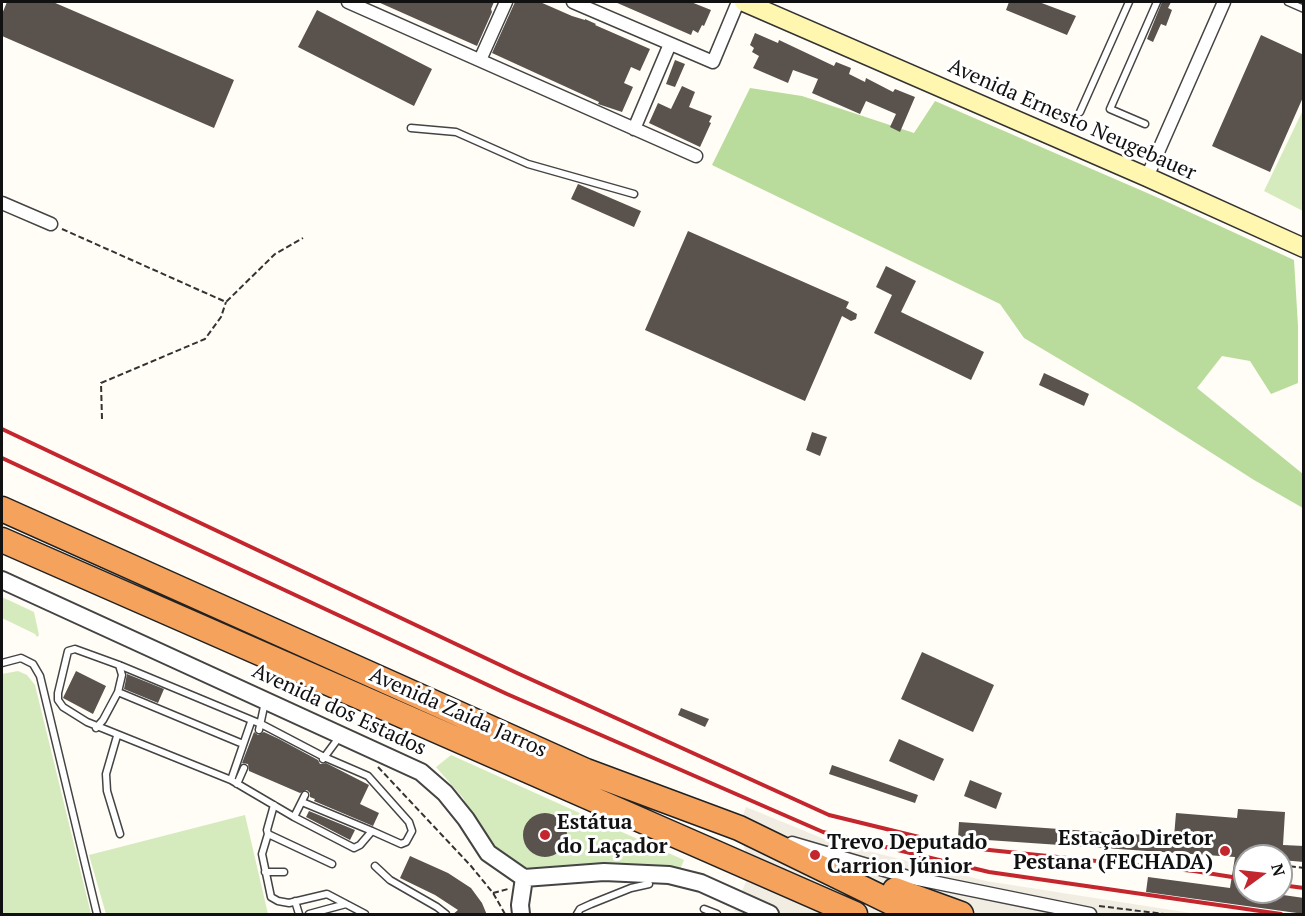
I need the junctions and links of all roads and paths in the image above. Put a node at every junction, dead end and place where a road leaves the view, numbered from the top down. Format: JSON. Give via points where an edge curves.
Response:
{"nodes":[{"id":1,"x":348,"y":2,"type":"edge"},
{"id":2,"x":506,"y":2,"type":"edge"},
{"id":3,"x":573,"y":2,"type":"edge"},
{"id":4,"x":738,"y":2,"type":"edge"},
{"id":5,"x":744,"y":2,"type":"edge"},
{"id":6,"x":777,"y":2,"type":"edge"},
{"id":7,"x":1129,"y":2,"type":"edge"},
{"id":8,"x":1157,"y":2,"type":"edge"},
{"id":9,"x":1224,"y":2,"type":"edge"},
{"id":10,"x":1288,"y":2,"type":"edge"},
{"id":11,"x":1304,"y":9,"type":"edge"},
{"id":12,"x":821,"y":35,"type":"junction"},
{"id":13,"x":670,"y":44,"type":"junction"},
{"id":14,"x":480,"y":60,"type":"junction"},
{"id":15,"x":1080,"y":112,"type":"dead end"},
{"id":16,"x":1145,"y":124,"type":"dead end"},
{"id":17,"x":411,"y":128,"type":"dead end"},
{"id":18,"x":634,"y":129,"type":"junction"},
{"id":19,"x":696,"y":156,"type":"dead end"},
{"id":20,"x":1147,"y":177,"type":"junction"},
{"id":21,"x":634,"y":194,"type":"dead end"},
{"id":22,"x":2,"y":202,"type":"edge"},
{"id":23,"x":51,"y":224,"type":"joint"},
{"id":24,"x":303,"y":238,"type":"dead end"},
{"id":25,"x":1304,"y":248,"type":"edge"},
{"id":26,"x":226,"y":302,"type":"junction"},
{"id":27,"x":102,"y":419,"type":"dead end"},
{"id":28,"x":2,"y":509,"type":"edge"},
{"id":29,"x":2,"y":540,"type":"edge"},
{"id":30,"x":2,"y":580,"type":"edge"},
{"id":31,"x":2,"y":663,"type":"edge"},
{"id":32,"x":119,"y":665,"type":"junction"},
{"id":33,"x":118,"y":692,"type":"junction"},
{"id":34,"x":265,"y":700,"type":"junction"},
{"id":35,"x":251,"y":722,"type":"junction"},
{"id":36,"x":260,"y":727,"type":"junction"},
{"id":37,"x":96,"y":728,"type":"junction"},
{"id":38,"x":117,"y":736,"type":"junction"},
{"id":39,"x":340,"y":736,"type":"junction"},
{"id":40,"x":243,"y":744,"type":"junction"},
{"id":41,"x":323,"y":758,"type":"junction"},
{"id":42,"x":375,"y":765,"type":"dead end"},
{"id":43,"x":244,"y":768,"type":"dead end"},
{"id":44,"x":234,"y":782,"type":"junction"},
{"id":45,"x":305,"y":795,"type":"dead end"},
{"id":46,"x":302,"y":802,"type":"junction"},
{"id":47,"x":274,"y":805,"type":"junction"},
{"id":48,"x":294,"y":817,"type":"junction"},
{"id":49,"x":739,"y":828,"type":"junction"},
{"id":50,"x":372,"y":831,"type":"junction"},
{"id":51,"x":120,"y":834,"type":"dead end"},
{"id":52,"x":268,"y":834,"type":"junction"},
{"id":53,"x":332,"y":864,"type":"dead end"},
{"id":54,"x":375,"y":866,"type":"dead end"},
{"id":55,"x":265,"y":872,"type":"junction"},
{"id":56,"x":284,"y":872,"type":"dead end"},
{"id":57,"x":524,"y":878,"type":"junction"},
{"id":58,"x":649,"y":884,"type":"dead end"},
{"id":59,"x":295,"y":901,"type":"junction"},
{"id":60,"x":346,"y":904,"type":"junction"},
{"id":61,"x":1100,"y":905,"type":"dead end"},
{"id":62,"x":704,"y":909,"type":"dead end"},
{"id":63,"x":1164,"y":914,"type":"edge"},
{"id":64,"x":97,"y":915,"type":"edge"},
{"id":65,"x":299,"y":915,"type":"edge"},
{"id":66,"x":309,"y":915,"type":"edge"},
{"id":67,"x":364,"y":915,"type":"edge"},
{"id":68,"x":446,"y":915,"type":"edge"},
{"id":69,"x":505,"y":915,"type":"edge"},
{"id":70,"x":521,"y":915,"type":"edge"},
{"id":71,"x":577,"y":915,"type":"edge"},
{"id":72,"x":717,"y":915,"type":"edge"},
{"id":73,"x":770,"y":915,"type":"edge"},
{"id":74,"x":855,"y":915,"type":"edge"},
{"id":75,"x":915,"y":915,"type":"edge"},
{"id":76,"x":961,"y":915,"type":"edge"},
{"id":77,"x":1090,"y":915,"type":"edge"},
{"id":78,"x":1171,"y":915,"type":"edge"}],
"edges":[{"from":1,"to":14,"type":"street"},
{"from":2,"to":14,"type":"street"},
{"from":3,"to":13,"type":"street"},
{"from":4,"to":13,"type":"street","via":[[713,63]]},
{"from":5,"to":12,"type":"main road","name":"Avenida Ernesto Neugebauer"},
{"from":6,"to":12,"type":"main road","name":"Avenida Ernesto Neugebauer"},
{"from":7,"to":15,"type":"lane"},
{"from":8,"to":16,"type":"lane","via":[[1110,109]]},
{"from":9,"to":20,"type":"street"},
{"from":10,"to":11,"type":"lane"},
{"from":12,"to":20,"type":"main road","name":"Avenida Ernesto Neugebauer"},
{"from":13,"to":18,"type":"street"},
{"from":14,"to":18,"type":"street"},
{"from":17,"to":21,"type":"lane","via":[[456,132],[528,164]]},
{"from":18,"to":19,"type":"street"},
{"from":20,"to":25,"type":"main road","name":"Avenida Ernesto Neugebauer"},
{"from":22,"to":23,"type":"street"},
{"from":23,"to":26,"type":"path"},
{"from":24,"to":26,"type":"path","via":[[275,254]]},
{"from":26,"to":27,"type":"path","via":[[221,318],[205,339],[101,382]]},
{"from":28,"to":49,"type":"highway","name":"Avenida Zaida Jarros","via":[[586,771]]},
{"from":29,"to":74,"type":"highway","name":"Avenida Zaida Jarros"},
{"from":30,"to":34,"type":"street","name":"Avenida dos Estados"},
{"from":31,"to":64,"type":"lane","via":[[21,658],[33,664],[40,676]]},
{"from":32,"to":33,"type":"lane","via":[[122,675]]},
{"from":32,"to":35,"type":"lane"},
{"from":32,"to":37,"type":"lane","via":[[75,649],[66,656],[58,700]]},
{"from":33,"to":37,"type":"lane"},
{"from":33,"to":40,"type":"lane"},
{"from":34,"to":36,"type":"lane"},
{"from":34,"to":39,"type":"street","name":"Avenida dos Estados"},
{"from":35,"to":36,"type":"lane"},
{"from":35,"to":40,"type":"lane"},
{"from":36,"to":41,"type":"lane"},
{"from":37,"to":38,"type":"lane"},
{"from":38,"to":44,"type":"lane"},
{"from":38,"to":51,"type":"lane","via":[[106,783]]},
{"from":39,"to":41,"type":"lane"},
{"from":39,"to":57,"type":"street","name":"Avenida dos Estados","via":[[421,772],[466,819],[488,853]]},
{"from":40,"to":44,"type":"lane"},
{"from":41,"to":50,"type":"lane","via":[[368,776],[409,822],[412,831],[404,844]]},
{"from":42,"to":69,"type":"path","via":[[471,866],[494,893]]},
{"from":43,"to":44,"type":"lane"},
{"from":44,"to":47,"type":"lane"},
{"from":45,"to":46,"type":"lane"},
{"from":46,"to":48,"type":"lane"},
{"from":46,"to":50,"type":"lane"},
{"from":47,"to":48,"type":"lane"},
{"from":47,"to":52,"type":"lane"},
{"from":48,"to":50,"type":"lane","via":[[354,848]]},
{"from":49,"to":75,"type":"highway","name":"Avenida Zaida Jarros"},
{"from":49,"to":76,"type":"highway"},
{"from":49,"to":77,"type":"street","via":[[908,876]]},
{"from":52,"to":53,"type":"lane"},
{"from":52,"to":55,"type":"lane","via":[[262,854]]},
{"from":54,"to":68,"type":"lane","via":[[390,880]]},
{"from":55,"to":56,"type":"lane"},
{"from":55,"to":59,"type":"lane","via":[[271,897],[278,902]]},
{"from":57,"to":70,"type":"street"},
{"from":57,"to":73,"type":"street","via":[[604,872],[669,875],[701,883]]},
{"from":58,"to":71,"type":"lane","via":[[591,904]]},
{"from":59,"to":60,"type":"lane","via":[[327,894]]},
{"from":59,"to":65,"type":"lane"},
{"from":60,"to":66,"type":"lane"},
{"from":60,"to":67,"type":"lane"},
{"from":61,"to":63,"type":"path"},
{"from":62,"to":72,"type":"lane"},
{"from":63,"to":78,"type":"path"}]}
